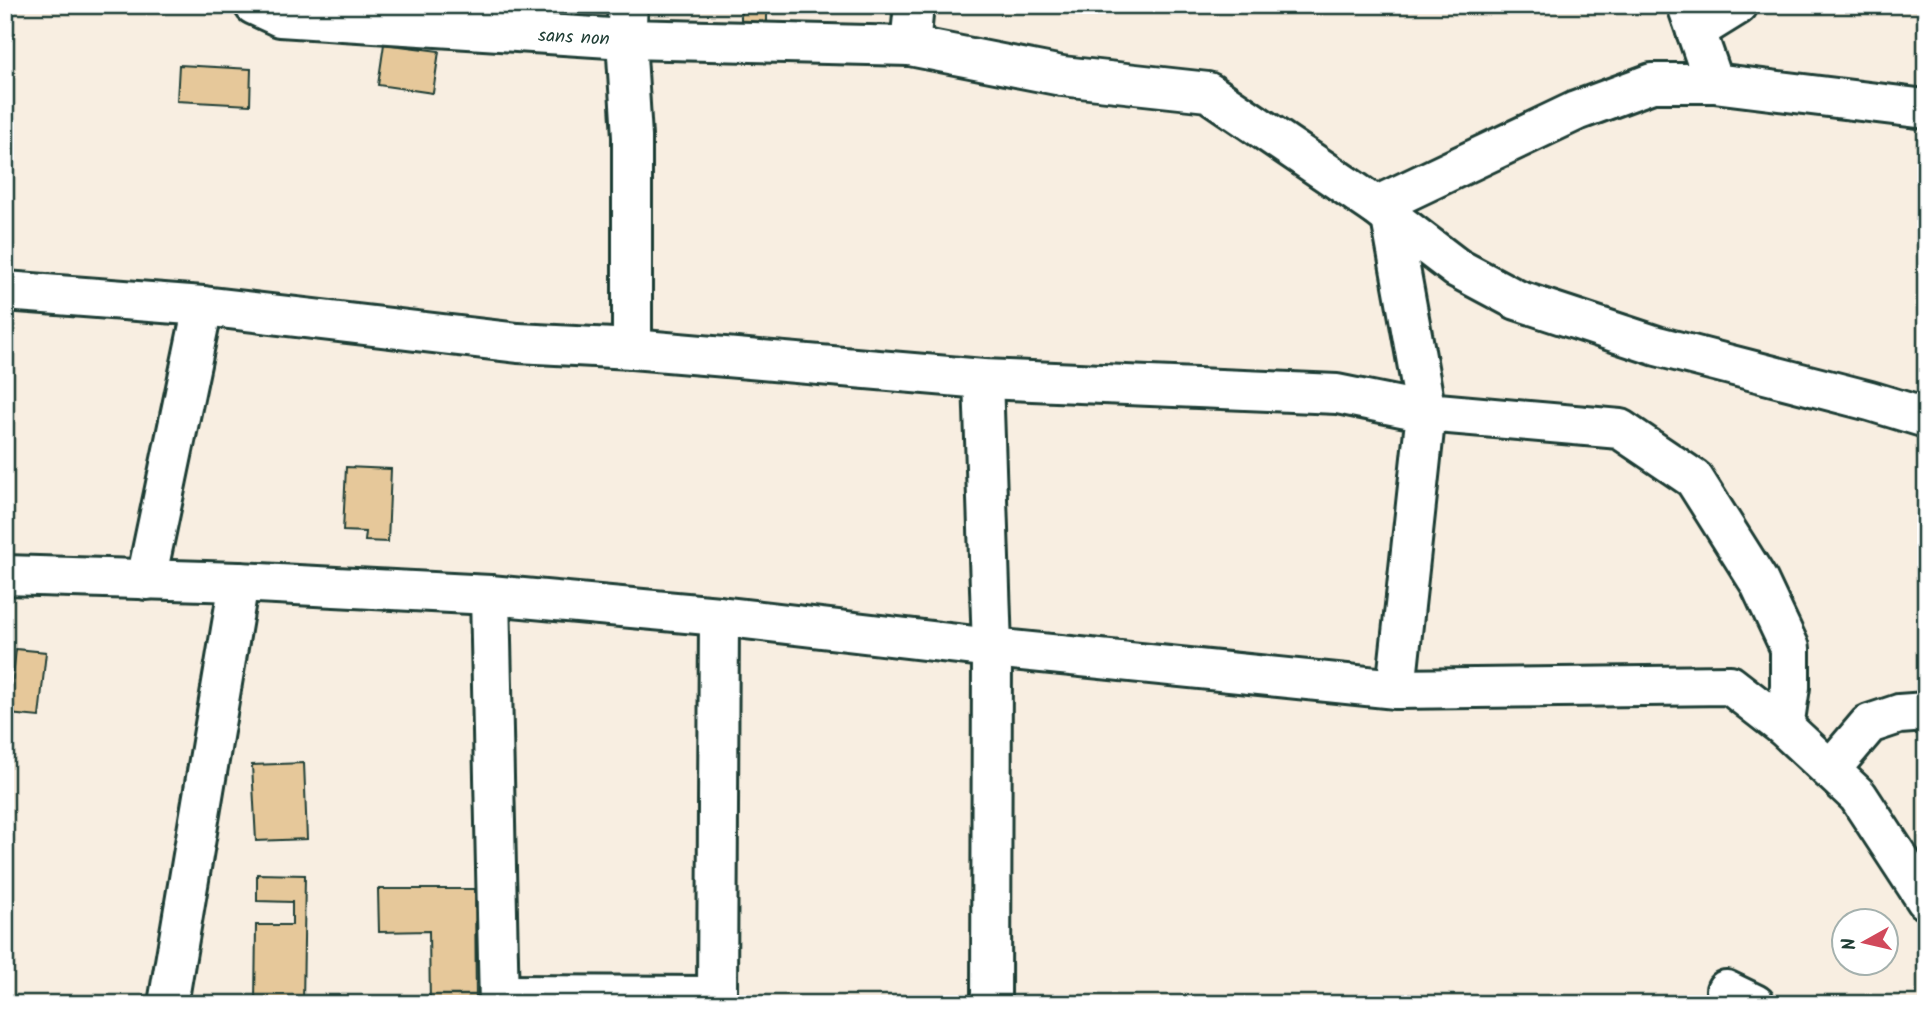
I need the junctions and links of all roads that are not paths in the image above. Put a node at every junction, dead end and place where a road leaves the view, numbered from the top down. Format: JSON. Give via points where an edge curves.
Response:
{"nodes":[{"id":1,"x":914,"y":5,"type":"edge"},
{"id":2,"x":1738,"y":5,"type":"edge"},
{"id":3,"x":255,"y":6,"type":"edge"},
{"id":4,"x":1691,"y":18,"type":"edge"},
{"id":5,"x":627,"y":22,"type":"edge"},
{"id":6,"x":911,"y":46,"type":"junction"},
{"id":7,"x":1714,"y":83,"type":"junction"},
{"id":8,"x":1926,"y":109,"type":"edge"},
{"id":9,"x":1383,"y":212,"type":"junction"},
{"id":10,"x":5,"y":291,"type":"edge"},
{"id":11,"x":203,"y":306,"type":"junction"},
{"id":12,"x":632,"y":348,"type":"junction"},
{"id":13,"x":983,"y":379,"type":"junction"},
{"id":14,"x":1426,"y":412,"type":"junction"},
{"id":15,"x":1926,"y":418,"type":"edge"},
{"id":16,"x":5,"y":575,"type":"edge"},
{"id":17,"x":146,"y":579,"type":"junction"},
{"id":18,"x":239,"y":582,"type":"junction"},
{"id":19,"x":490,"y":595,"type":"junction"},
{"id":20,"x":719,"y":616,"type":"junction"},
{"id":21,"x":992,"y":649,"type":"junction"},
{"id":22,"x":1396,"y":688,"type":"junction"},
{"id":23,"x":1926,"y":712,"type":"edge"},
{"id":24,"x":1784,"y":727,"type":"junction"},
{"id":25,"x":1830,"y":770,"type":"junction"},
{"id":26,"x":1926,"y":900,"type":"edge"},
{"id":27,"x":499,"y":999,"type":"edge"},
{"id":28,"x":716,"y":1000,"type":"edge"},
{"id":29,"x":168,"y":1004,"type":"edge"},
{"id":30,"x":991,"y":1004,"type":"edge"}],
"edges":[{"from":1,"to":6,"type":"street"},
{"from":2,"to":4,"type":"street"},
{"from":3,"to":5,"type":"street","name":"sans non","via":[[280,17]]},
{"from":4,"to":7,"type":"street"},
{"from":5,"to":6,"type":"street"},
{"from":5,"to":12,"type":"street","name":"sans non"},
{"from":6,"to":9,"type":"street","via":[[1062,76],[1208,92]]},
{"from":7,"to":8,"type":"street"},
{"from":7,"to":9,"type":"street","via":[[1652,83],[1576,111]]},
{"from":9,"to":14,"type":"street"},
{"from":9,"to":15,"type":"street","via":[[1457,268],[1517,300],[1657,346]]},
{"from":10,"to":11,"type":"street"},
{"from":11,"to":12,"type":"street","via":[[517,343]]},
{"from":11,"to":17,"type":"street"},
{"from":12,"to":13,"type":"street"},
{"from":13,"to":14,"type":"street","via":[[1337,394]]},
{"from":13,"to":21,"type":"street"},
{"from":14,"to":22,"type":"street"},
{"from":14,"to":24,"type":"street","via":[[1619,429],[1694,479],[1759,582],[1790,648]]},
{"from":16,"to":17,"type":"street"},
{"from":17,"to":18,"type":"street"},
{"from":18,"to":19,"type":"street"},
{"from":18,"to":29,"type":"street"},
{"from":19,"to":20,"type":"street"},
{"from":19,"to":27,"type":"street"},
{"from":20,"to":21,"type":"street"},
{"from":20,"to":28,"type":"street"},
{"from":21,"to":22,"type":"street"},
{"from":21,"to":30,"type":"street"},
{"from":22,"to":24,"type":"street","via":[[1731,685]]},
{"from":23,"to":25,"type":"street","via":[[1899,714],[1869,724]]},
{"from":24,"to":25,"type":"street"},
{"from":25,"to":26,"type":"street","via":[[1858,796]]},
{"from":27,"to":28,"type":"street"}]}
